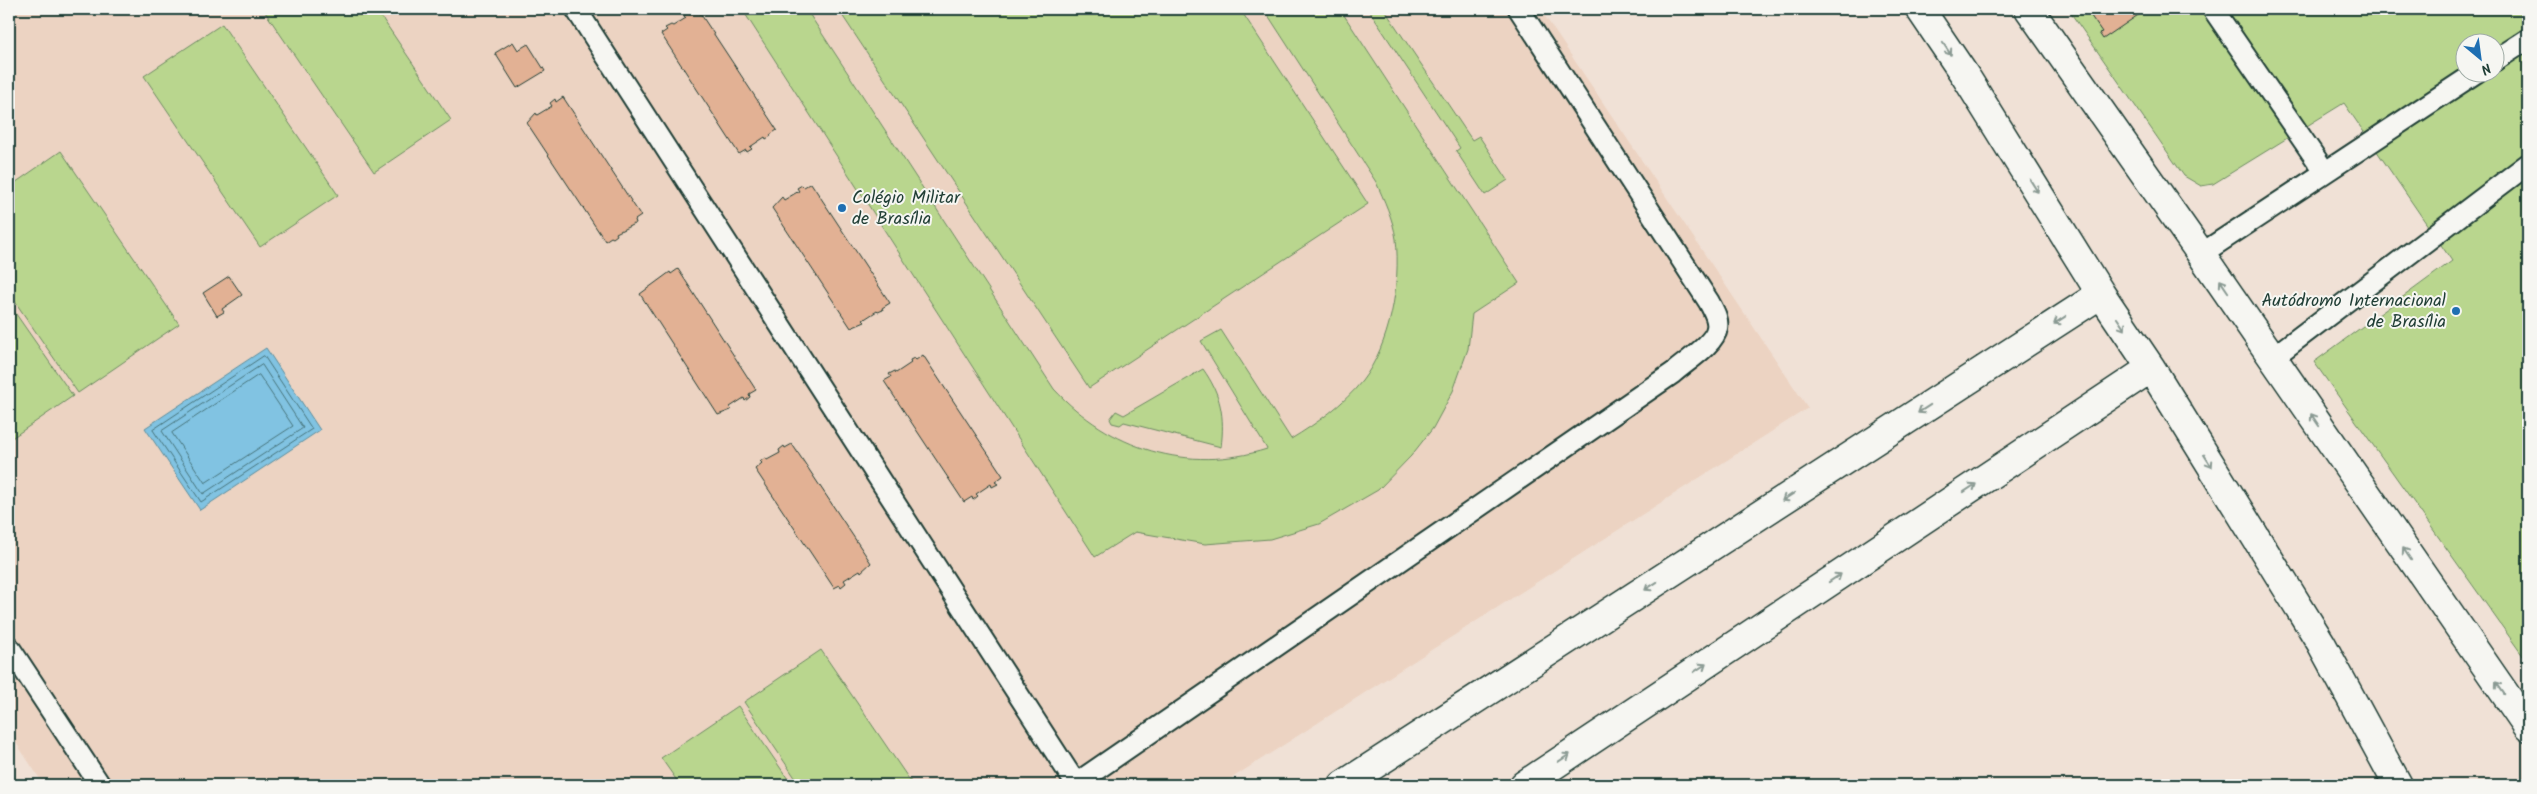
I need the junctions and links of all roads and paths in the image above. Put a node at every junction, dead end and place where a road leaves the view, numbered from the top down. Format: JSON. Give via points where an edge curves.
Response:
{"nodes":[{"id":1,"x":576,"y":9,"type":"edge"},
{"id":2,"x":1519,"y":9,"type":"edge"},
{"id":3,"x":1920,"y":9,"type":"edge"},
{"id":4,"x":2029,"y":9,"type":"edge"},
{"id":5,"x":2213,"y":9,"type":"edge"},
{"id":6,"x":2528,"y":39,"type":"edge"},
{"id":7,"x":2504,"y":55,"type":"edge"},
{"id":8,"x":2462,"y":82,"type":"edge"},
{"id":9,"x":2528,"y":164,"type":"edge"},
{"id":10,"x":2325,"y":172,"type":"junction"},
{"id":11,"x":2201,"y":254,"type":"junction"},
{"id":12,"x":2101,"y":294,"type":"junction"},
{"id":13,"x":2272,"y":358,"type":"junction"},
{"id":14,"x":2150,"y":368,"type":"junction"},
{"id":15,"x":9,"y":647,"type":"edge"},
{"id":16,"x":2528,"y":727,"type":"edge"},
{"id":17,"x":100,"y":785,"type":"edge"},
{"id":18,"x":1075,"y":785,"type":"edge"},
{"id":19,"x":1343,"y":785,"type":"edge"},
{"id":20,"x":1524,"y":785,"type":"edge"},
{"id":21,"x":2398,"y":785,"type":"edge"}],
"edges":[{"from":1,"to":18,"type":"lane"},
{"from":2,"to":18,"type":"lane","via":[[1709,302],[1718,327],[1714,340],[1673,373]]},
{"from":3,"to":12,"type":"street","one_way":true},
{"from":4,"to":11,"type":"street"},
{"from":5,"to":10,"type":"lane"},
{"from":6,"to":7,"type":"lane"},
{"from":8,"to":10,"type":"lane"},
{"from":9,"to":13,"type":"lane"},
{"from":10,"to":11,"type":"lane"},
{"from":13,"to":11,"type":"street","one_way":true},
{"from":12,"to":14,"type":"street","one_way":true},
{"from":12,"to":19,"type":"street","one_way":true},
{"from":16,"to":13,"type":"street","one_way":true},
{"from":20,"to":14,"type":"street","one_way":true},
{"from":14,"to":21,"type":"street","one_way":true,"via":[[2321,643]]},
{"from":15,"to":17,"type":"lane"}]}
